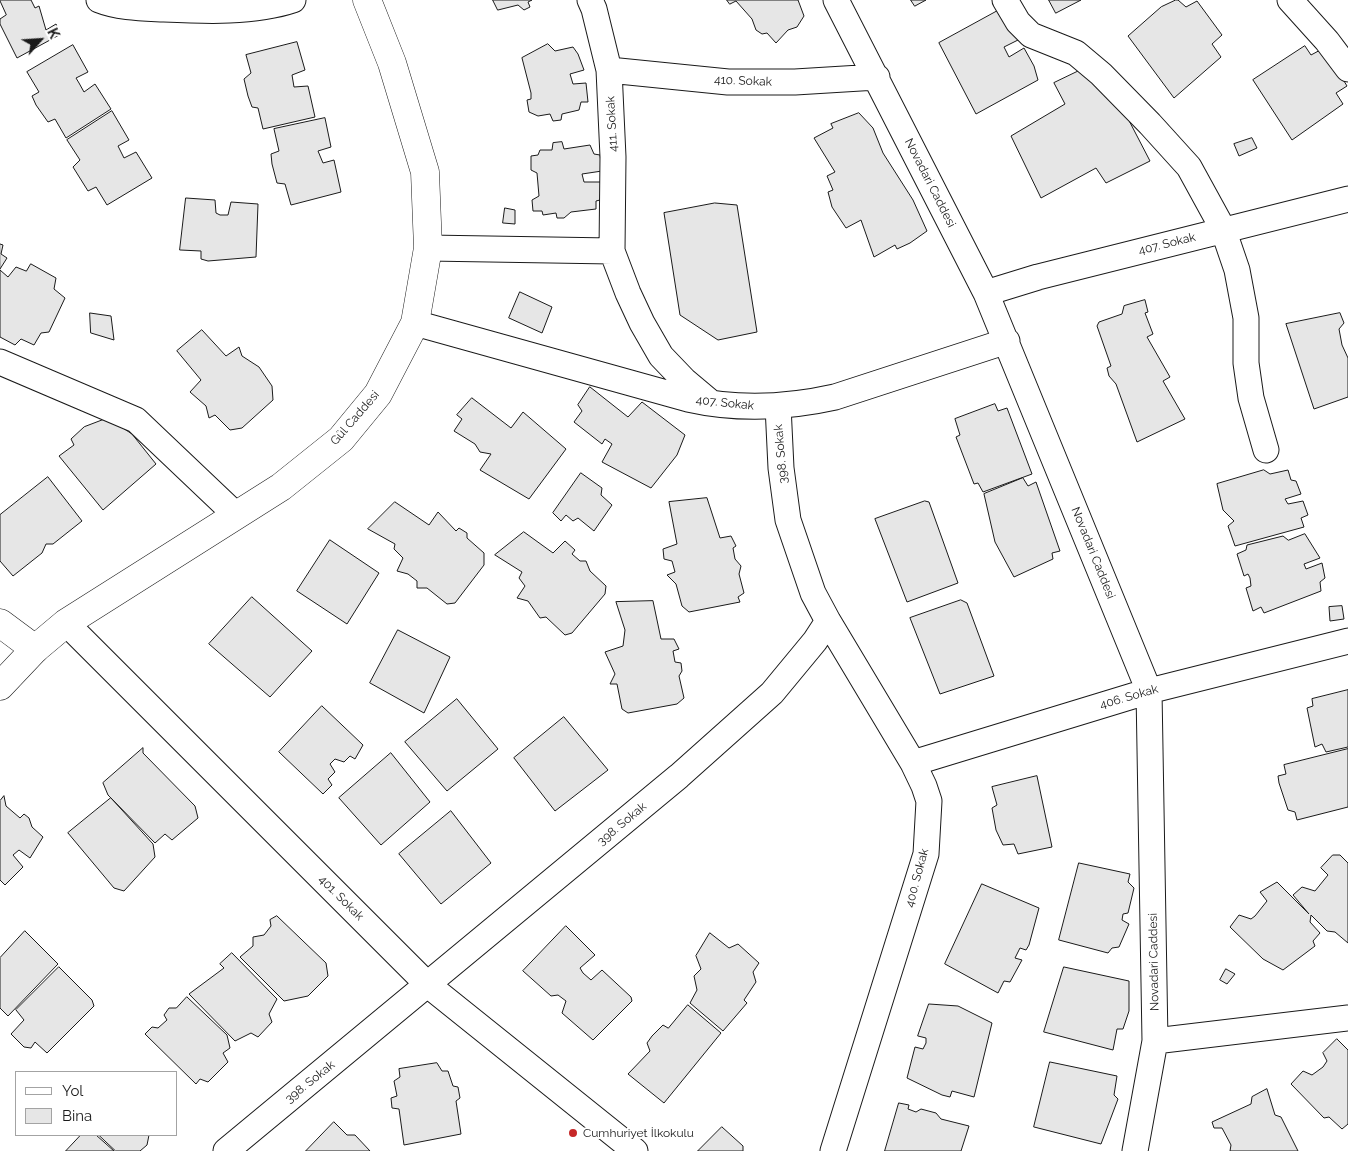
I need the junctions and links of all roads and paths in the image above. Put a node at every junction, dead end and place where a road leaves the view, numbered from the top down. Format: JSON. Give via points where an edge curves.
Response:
{"nodes":[{"id":1,"x":99,"y":0,"type":"edge"},
{"id":2,"x":293,"y":0,"type":"edge"},
{"id":3,"x":367,"y":0,"type":"edge"},
{"id":4,"x":590,"y":0,"type":"edge"},
{"id":5,"x":836,"y":0,"type":"edge"},
{"id":6,"x":1005,"y":0,"type":"edge"},
{"id":7,"x":1290,"y":0,"type":"edge"},
{"id":8,"x":609,"y":70,"type":"junction"},
{"id":9,"x":1348,"y":70,"type":"edge"},
{"id":10,"x":877,"y":77,"type":"junction"},
{"id":11,"x":1348,"y":199,"type":"edge"},
{"id":12,"x":1223,"y":229,"type":"junction"},
{"id":13,"x":428,"y":248,"type":"junction"},
{"id":14,"x":612,"y":251,"type":"junction"},
{"id":15,"x":986,"y":293,"type":"junction"},
{"id":16,"x":415,"y":323,"type":"junction"},
{"id":17,"x":1007,"y":341,"type":"junction"},
{"id":18,"x":0,"y":362,"type":"edge"},
{"id":19,"x":713,"y":404,"type":"junction"},
{"id":20,"x":778,"y":406,"type":"junction"},
{"id":21,"x":1266,"y":450,"type":"dead end"},
{"id":22,"x":236,"y":515,"type":"junction"},
{"id":23,"x":828,"y":621,"type":"junction"},
{"id":24,"x":0,"y":623,"type":"edge"},
{"id":25,"x":66,"y":623,"type":"junction"},
{"id":26,"x":1348,"y":641,"type":"edge"},
{"id":27,"x":35,"y":649,"type":"junction"},
{"id":28,"x":0,"y":686,"type":"edge"},
{"id":29,"x":1149,"y":691,"type":"junction"},
{"id":30,"x":913,"y":763,"type":"junction"},
{"id":31,"x":428,"y":985,"type":"junction"},
{"id":32,"x":1348,"y":1018,"type":"edge"},
{"id":33,"x":1155,"y":1041,"type":"junction"},
{"id":34,"x":226,"y":1151,"type":"edge"},
{"id":35,"x":635,"y":1151,"type":"edge"},
{"id":36,"x":833,"y":1151,"type":"edge"},
{"id":37,"x":1135,"y":1151,"type":"edge"}],
"edges":[{"from":1,"to":2,"type":"street","via":[[144,8],[218,11]]},
{"from":3,"to":13,"type":"main road","name":"Gül Caddesi","via":[[392,63],[425,172]]},
{"from":4,"to":8,"type":"street","name":"411. Sokak"},
{"from":5,"to":10,"type":"street","name":"Novadari Caddesi"},
{"from":6,"to":12,"type":"street","via":[[1030,35],[1076,53],[1150,124],[1189,167]]},
{"from":7,"to":9,"type":"street"},
{"from":8,"to":10,"type":"street","name":"410. Sokak","via":[[728,82]]},
{"from":8,"to":14,"type":"street","name":"411. Sokak","via":[[613,157]]},
{"from":10,"to":15,"type":"street","name":"Novadari Caddesi"},
{"from":11,"to":12,"type":"street","name":"407. Sokak"},
{"from":12,"to":15,"type":"street","name":"407. Sokak"},
{"from":12,"to":21,"type":"street","via":[[1246,318],[1250,390]]},
{"from":13,"to":14,"type":"street"},
{"from":13,"to":16,"type":"main road","name":"Gül Caddesi"},
{"from":14,"to":19,"type":"street","name":"411. Sokak","via":[[631,301],[661,356]]},
{"from":15,"to":17,"type":"street","name":"Novadari Caddesi"},
{"from":16,"to":19,"type":"street","name":"407. Sokak"},
{"from":16,"to":22,"type":"main road","name":"Gül Caddesi","via":[[378,394],[341,439],[281,487]]},
{"from":17,"to":20,"type":"street","name":"407. Sokak","via":[[834,397]]},
{"from":17,"to":29,"type":"street","name":"Novadari Caddesi"},
{"from":18,"to":22,"type":"street","via":[[136,420]]},
{"from":19,"to":20,"type":"street","name":"407. Sokak"},
{"from":20,"to":23,"type":"street","name":"398. Sokak","via":[[788,520],[813,593]]},
{"from":22,"to":25,"type":"main road","name":"Gül Caddesi"},
{"from":23,"to":30,"type":"street","name":"400. Sokak"},
{"from":23,"to":31,"type":"street","name":"398. Sokak","via":[[772,693],[679,776]]},
{"from":24,"to":27,"type":"main road"},
{"from":25,"to":27,"type":"main road","name":"Gül Caddesi"},
{"from":25,"to":31,"type":"street","name":"401. Sokak"},
{"from":26,"to":29,"type":"street","name":"406. Sokak"},
{"from":27,"to":28,"type":"main road","name":"Gül Caddesi"},
{"from":29,"to":30,"type":"street","name":"406. Sokak"},
{"from":29,"to":33,"type":"street","name":"Novadari Caddesi"},
{"from":30,"to":36,"type":"street","name":"400. Sokak","via":[[929,802],[926,854]]},
{"from":31,"to":34,"type":"street","name":"398. Sokak"},
{"from":31,"to":35,"type":"street","name":"401. Sokak"},
{"from":32,"to":33,"type":"street"},
{"from":33,"to":37,"type":"street","name":"Novadari Caddesi"}]}
